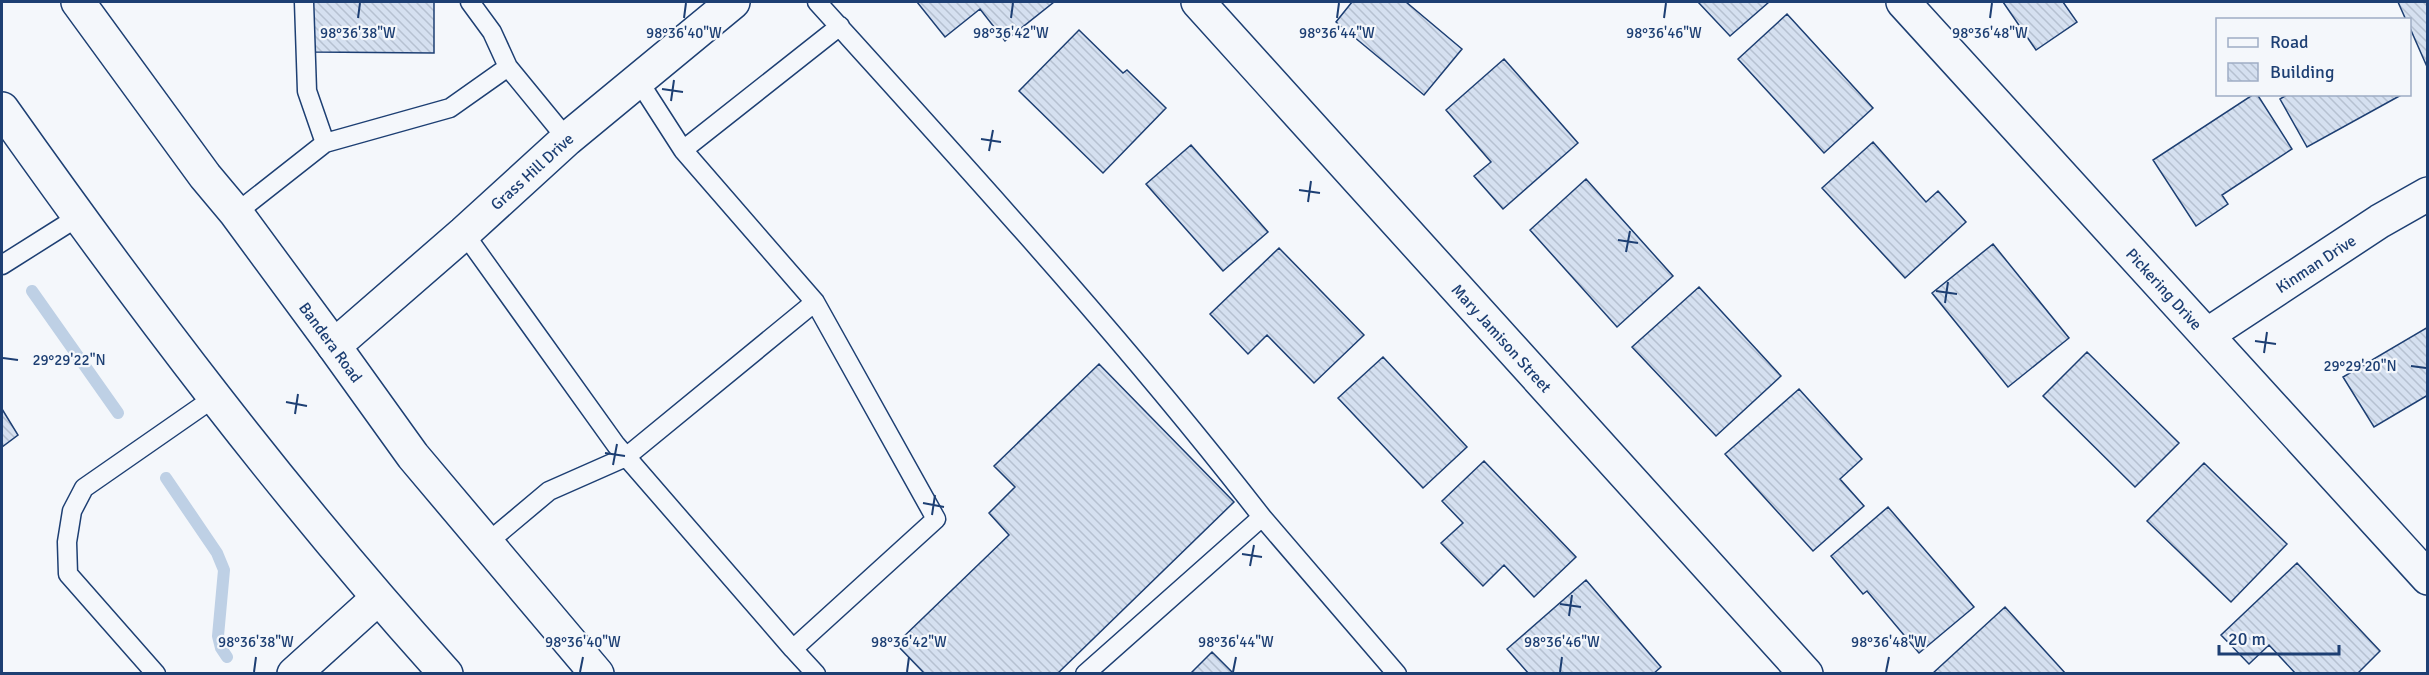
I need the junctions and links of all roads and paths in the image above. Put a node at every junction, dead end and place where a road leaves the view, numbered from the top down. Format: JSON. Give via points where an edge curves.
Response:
{"nodes":[{"id":1,"x":78,"y":2,"type":"edge"},
{"id":2,"x":304,"y":2,"type":"edge"},
{"id":3,"x":470,"y":2,"type":"edge"},
{"id":4,"x":733,"y":2,"type":"edge"},
{"id":5,"x":817,"y":2,"type":"edge"},
{"id":6,"x":1198,"y":2,"type":"edge"},
{"id":7,"x":1903,"y":2,"type":"edge"},
{"id":8,"x":840,"y":26,"type":"junction"},
{"id":9,"x":508,"y":67,"type":"junction"},
{"id":10,"x":638,"y":80,"type":"junction"},
{"id":11,"x":2,"y":109,"type":"edge"},
{"id":12,"x":567,"y":140,"type":"junction"},
{"id":13,"x":325,"y":143,"type":"junction"},
{"id":14,"x":682,"y":150,"type":"junction"},
{"id":15,"x":2427,"y":195,"type":"edge"},
{"id":16,"x":236,"y":213,"type":"junction"},
{"id":17,"x":78,"y":217,"type":"junction"},
{"id":18,"x":464,"y":233,"type":"junction"},
{"id":19,"x":2,"y":265,"type":"edge"},
{"id":20,"x":815,"y":302,"type":"junction"},
{"id":21,"x":2207,"y":335,"type":"junction"},
{"id":22,"x":334,"y":346,"type":"junction"},
{"id":23,"x":215,"y":398,"type":"junction"},
{"id":24,"x":626,"y":457,"type":"junction"},
{"id":25,"x":1262,"y":517,"type":"junction"},
{"id":26,"x":487,"y":543,"type":"junction"},
{"id":27,"x":2427,"y":578,"type":"edge"},
{"id":28,"x":378,"y":598,"type":"junction"},
{"id":29,"x":793,"y":649,"type":"junction"},
{"id":30,"x":156,"y":674,"type":"edge"},
{"id":31,"x":294,"y":674,"type":"edge"},
{"id":32,"x":446,"y":674,"type":"edge"},
{"id":33,"x":597,"y":674,"type":"edge"},
{"id":34,"x":816,"y":674,"type":"edge"},
{"id":35,"x":1085,"y":674,"type":"edge"},
{"id":36,"x":1397,"y":674,"type":"edge"},
{"id":37,"x":1806,"y":674,"type":"edge"}],
"edges":[{"from":1,"to":16,"type":"street","name":"Bandera Road"},
{"from":2,"to":13,"type":"lane","via":[[307,91]]},
{"from":3,"to":9,"type":"lane","via":[[492,32]]},
{"from":4,"to":10,"type":"street","name":"Grass Hill Drive"},
{"from":5,"to":8,"type":"lane"},
{"from":6,"to":37,"type":"street","name":"Mary Jamison Street"},
{"from":7,"to":21,"type":"street","name":"Pickering Drive"},
{"from":8,"to":14,"type":"lane"},
{"from":8,"to":25,"type":"lane","via":[[1200,436]]},
{"from":9,"to":12,"type":"lane"},
{"from":9,"to":13,"type":"lane","via":[[450,108]]},
{"from":10,"to":12,"type":"street","name":"Grass Hill Drive"},
{"from":10,"to":14,"type":"lane"},
{"from":11,"to":17,"type":"street"},
{"from":12,"to":18,"type":"street","name":"Grass Hill Drive"},
{"from":13,"to":16,"type":"lane"},
{"from":14,"to":20,"type":"lane"},
{"from":15,"to":21,"type":"street","name":"Kinman Drive","via":[[2380,220]]},
{"from":16,"to":22,"type":"street","name":"Bandera Road"},
{"from":17,"to":19,"type":"lane"},
{"from":17,"to":23,"type":"street"},
{"from":18,"to":22,"type":"street","name":"Grass Hill Drive"},
{"from":18,"to":24,"type":"lane"},
{"from":20,"to":24,"type":"lane"},
{"from":20,"to":29,"type":"lane","via":[[936,519]]},
{"from":21,"to":27,"type":"street","name":"Pickering Drive"},
{"from":22,"to":26,"type":"street","name":"Bandera Road","via":[[413,456]]},
{"from":23,"to":28,"type":"street"},
{"from":23,"to":30,"type":"lane","via":[[84,488],[72,511],[67,542],[68,574]]},
{"from":24,"to":26,"type":"lane","via":[[549,491]]},
{"from":24,"to":29,"type":"lane"},
{"from":25,"to":35,"type":"lane"},
{"from":25,"to":36,"type":"lane"},
{"from":26,"to":33,"type":"street","name":"Bandera Road"},
{"from":28,"to":31,"type":"street"},
{"from":28,"to":32,"type":"street"},
{"from":29,"to":34,"type":"lane"}]}
